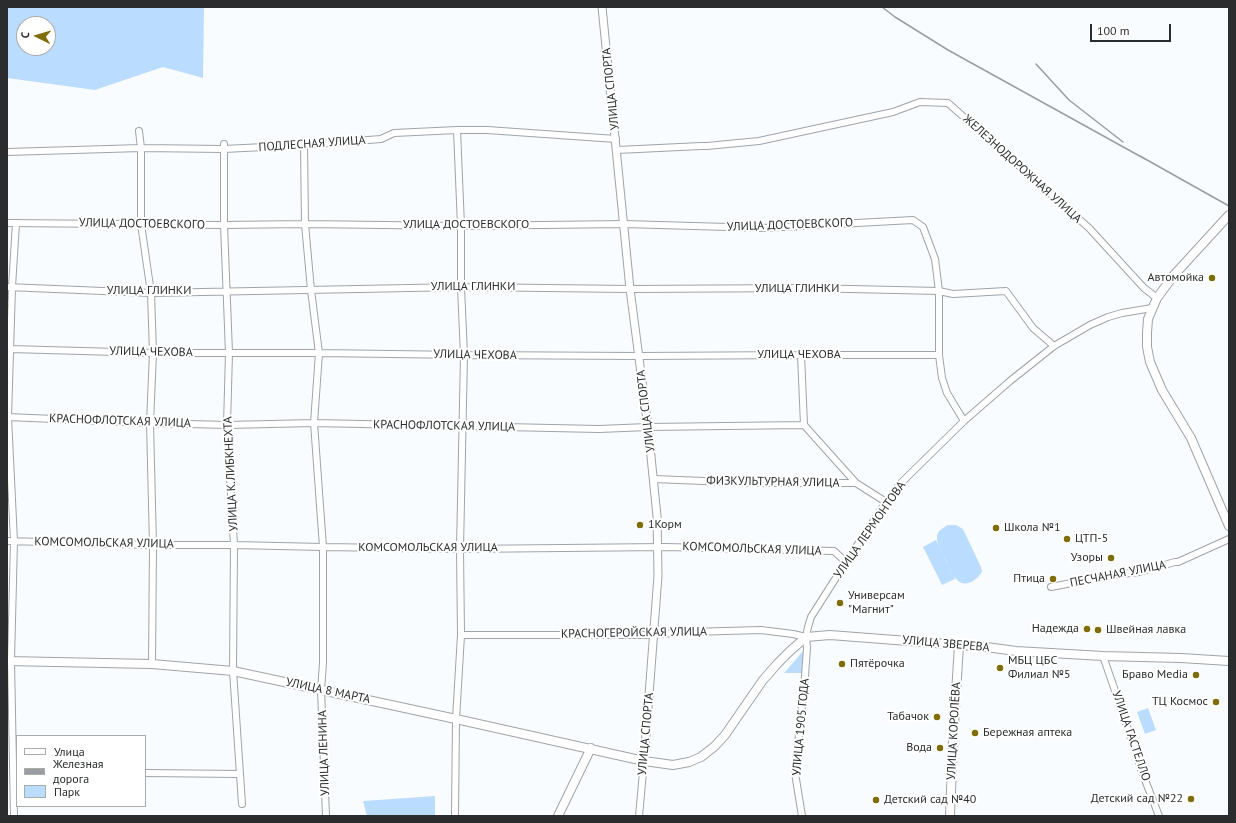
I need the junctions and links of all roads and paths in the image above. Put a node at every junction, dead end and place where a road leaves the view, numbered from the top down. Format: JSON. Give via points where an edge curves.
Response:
{"nodes":[{"id":1,"x":602,"y":7,"type":"edge"},
{"id":2,"x":457,"y":130,"type":"junction"},
{"id":3,"x":139,"y":131,"type":"dead end"},
{"id":4,"x":616,"y":139,"type":"junction"},
{"id":5,"x":304,"y":145,"type":"junction"},
{"id":6,"x":224,"y":147,"type":"junction"},
{"id":7,"x":141,"y":148,"type":"junction"},
{"id":8,"x":617,"y":150,"type":"junction"},
{"id":9,"x":7,"y":152,"type":"edge"},
{"id":10,"x":1229,"y":215,"type":"edge"},
{"id":11,"x":7,"y":223,"type":"edge"},
{"id":12,"x":16,"y":223,"type":"junction"},
{"id":13,"x":141,"y":224,"type":"junction"},
{"id":14,"x":305,"y":224,"type":"junction"},
{"id":15,"x":624,"y":224,"type":"junction"},
{"id":16,"x":224,"y":225,"type":"junction"},
{"id":17,"x":461,"y":226,"type":"junction"},
{"id":18,"x":9,"y":287,"type":"edge"},
{"id":19,"x":461,"y":287,"type":"junction"},
{"id":20,"x":630,"y":289,"type":"junction"},
{"id":21,"x":226,"y":290,"type":"junction"},
{"id":22,"x":311,"y":290,"type":"junction"},
{"id":23,"x":939,"y":291,"type":"junction"},
{"id":24,"x":151,"y":293,"type":"junction"},
{"id":25,"x":1157,"y":298,"type":"junction"},
{"id":26,"x":1152,"y":308,"type":"junction"},
{"id":27,"x":1054,"y":346,"type":"junction"},
{"id":28,"x":10,"y":349,"type":"junction"},
{"id":29,"x":153,"y":353,"type":"junction"},
{"id":30,"x":229,"y":353,"type":"junction"},
{"id":31,"x":319,"y":353,"type":"junction"},
{"id":32,"x":464,"y":355,"type":"junction"},
{"id":33,"x":801,"y":355,"type":"junction"},
{"id":34,"x":639,"y":356,"type":"junction"},
{"id":35,"x":939,"y":356,"type":"junction"},
{"id":36,"x":7,"y":417,"type":"edge"},
{"id":37,"x":964,"y":421,"type":"junction"},
{"id":38,"x":150,"y":423,"type":"junction"},
{"id":39,"x":314,"y":423,"type":"junction"},
{"id":40,"x":227,"y":425,"type":"junction"},
{"id":41,"x":804,"y":425,"type":"junction"},
{"id":42,"x":462,"y":427,"type":"junction"},
{"id":43,"x":648,"y":427,"type":"junction"},
{"id":44,"x":654,"y":479,"type":"junction"},
{"id":45,"x":856,"y":482,"type":"junction"},
{"id":46,"x":886,"y":502,"type":"junction"},
{"id":47,"x":1228,"y":521,"type":"edge"},
{"id":48,"x":1229,"y":539,"type":"edge"},
{"id":49,"x":7,"y":541,"type":"edge"},
{"id":50,"x":14,"y":541,"type":"junction"},
{"id":51,"x":153,"y":545,"type":"junction"},
{"id":52,"x":234,"y":545,"type":"junction"},
{"id":53,"x":323,"y":547,"type":"junction"},
{"id":54,"x":658,"y":547,"type":"junction"},
{"id":55,"x":460,"y":549,"type":"junction"},
{"id":56,"x":846,"y":562,"type":"junction"},
{"id":57,"x":1050,"y":587,"type":"dead end"},
{"id":58,"x":461,"y":635,"type":"junction"},
{"id":59,"x":654,"y":635,"type":"junction"},
{"id":60,"x":806,"y":637,"type":"junction"},
{"id":61,"x":959,"y":645,"type":"junction"},
{"id":62,"x":1103,"y":656,"type":"junction"},
{"id":63,"x":9,"y":661,"type":"edge"},
{"id":64,"x":1229,"y":661,"type":"edge"},
{"id":65,"x":152,"y":664,"type":"junction"},
{"id":66,"x":233,"y":671,"type":"junction"},
{"id":67,"x":322,"y":690,"type":"junction"},
{"id":68,"x":456,"y":719,"type":"junction"},
{"id":69,"x":591,"y":748,"type":"junction"},
{"id":70,"x":644,"y":761,"type":"junction"},
{"id":71,"x":13,"y":771,"type":"edge"},
{"id":72,"x":146,"y":773,"type":"edge"},
{"id":73,"x":240,"y":774,"type":"junction"},
{"id":74,"x":242,"y":804,"type":"dead end"},
{"id":75,"x":14,"y":816,"type":"edge"},
{"id":76,"x":326,"y":816,"type":"edge"},
{"id":77,"x":455,"y":816,"type":"edge"},
{"id":78,"x":558,"y":816,"type":"edge"},
{"id":79,"x":639,"y":816,"type":"edge"},
{"id":80,"x":802,"y":816,"type":"edge"},
{"id":81,"x":950,"y":816,"type":"edge"},
{"id":82,"x":1159,"y":816,"type":"edge"}],
"edges":[{"from":1,"to":4,"type":"street","name":"УЛИЦА СПОРТА"},
{"from":2,"to":4,"type":"street","name":"ПОДЛЕСНАЯ УЛИЦА"},
{"from":2,"to":5,"type":"street","name":"ПОДЛЕСНАЯ УЛИЦА","via":[[394,133],[381,139]]},
{"from":2,"to":17,"type":"street"},
{"from":3,"to":7,"type":"street"},
{"from":4,"to":8,"type":"street","name":"УЛИЦА СПОРТА"},
{"from":5,"to":6,"type":"street","name":"ПОДЛЕСНАЯ УЛИЦА"},
{"from":5,"to":14,"type":"street","name":"УЛИЦА ЛЕНИНА"},
{"from":6,"to":7,"type":"street","name":"ПОДЛЕСНАЯ УЛИЦА"},
{"from":6,"to":16,"type":"street","name":"УЛИЦА К.ЛИБКНЕХТА"},
{"from":7,"to":9,"type":"street","name":"ПОДЛЕСНАЯ УЛИЦА"},
{"from":7,"to":13,"type":"street"},
{"from":8,"to":15,"type":"street","name":"УЛИЦА СПОРТА"},
{"from":8,"to":25,"type":"street","name":"ЖЕЛЕЗНОДОРОЖНАЯ УЛИЦА","via":[[759,141],[894,112],[920,102],[948,103],[1089,228],[1144,288]]},
{"from":10,"to":25,"type":"main road","via":[[1174,275]]},
{"from":11,"to":12,"type":"street","name":"УЛИЦА ДОСТОЕВСКОГО"},
{"from":12,"to":13,"type":"street","name":"УЛИЦА ДОСТОЕВСКОГО"},
{"from":12,"to":18,"type":"street"},
{"from":13,"to":16,"type":"street","name":"УЛИЦА ДОСТОЕВСКОГО"},
{"from":13,"to":24,"type":"street"},
{"from":14,"to":16,"type":"street","name":"УЛИЦА ДОСТОЕВСКОГО"},
{"from":14,"to":17,"type":"street","name":"УЛИЦА ДОСТОЕВСКОГО"},
{"from":14,"to":22,"type":"street","name":"УЛИЦА ЛЕНИНА"},
{"from":15,"to":17,"type":"street","name":"УЛИЦА ДОСТОЕВСКОГО"},
{"from":15,"to":20,"type":"street","name":"УЛИЦА СПОРТА"},
{"from":15,"to":23,"type":"street","name":"УЛИЦА ДОСТОЕВСКОГО","via":[[763,228],[913,220],[923,227],[935,259]]},
{"from":16,"to":21,"type":"street","name":"УЛИЦА К.ЛИБКНЕХТА"},
{"from":17,"to":19,"type":"street"},
{"from":18,"to":24,"type":"street","name":"УЛИЦА ГЛИНКИ"},
{"from":18,"to":28,"type":"street"},
{"from":19,"to":20,"type":"street","name":"УЛИЦА ГЛИНКИ"},
{"from":19,"to":22,"type":"street","name":"УЛИЦА ГЛИНКИ"},
{"from":19,"to":32,"type":"street"},
{"from":20,"to":23,"type":"street","name":"УЛИЦА ГЛИНКИ","via":[[807,288]]},
{"from":20,"to":34,"type":"street","name":"УЛИЦА СПОРТА"},
{"from":21,"to":22,"type":"street","name":"УЛИЦА ГЛИНКИ"},
{"from":21,"to":24,"type":"street","name":"УЛИЦА ГЛИНКИ"},
{"from":21,"to":30,"type":"street","name":"УЛИЦА К.ЛИБКНЕХТА"},
{"from":22,"to":31,"type":"street","name":"УЛИЦА ЛЕНИНА"},
{"from":23,"to":27,"type":"street","name":"УЛИЦА ГЛИНКИ","via":[[953,294],[1006,291],[1033,328]]},
{"from":23,"to":35,"type":"street"},
{"from":24,"to":29,"type":"street"},
{"from":25,"to":26,"type":"main road"},
{"from":26,"to":27,"type":"street","name":"УЛИЦА ЛЕРМОНТОВА","via":[[1108,317]]},
{"from":26,"to":47,"type":"main road","via":[[1146,333],[1150,362],[1162,390],[1191,438]]},
{"from":27,"to":37,"type":"street","name":"УЛИЦА ЛЕРМОНТОВА"},
{"from":28,"to":29,"type":"street","name":"УЛИЦА ЧЕХОВА"},
{"from":28,"to":36,"type":"street"},
{"from":29,"to":30,"type":"street","name":"УЛИЦА ЧЕХОВА"},
{"from":29,"to":38,"type":"street"},
{"from":30,"to":31,"type":"street","name":"УЛИЦА ЧЕХОВА"},
{"from":30,"to":40,"type":"street","name":"УЛИЦА К.ЛИБКНЕХТА"},
{"from":31,"to":32,"type":"street","name":"УЛИЦА ЧЕХОВА"},
{"from":31,"to":39,"type":"street","name":"УЛИЦА ЛЕНИНА"},
{"from":32,"to":34,"type":"street","name":"УЛИЦА ЧЕХОВА"},
{"from":32,"to":42,"type":"street"},
{"from":33,"to":34,"type":"street","name":"УЛИЦА ЧЕХОВА"},
{"from":33,"to":35,"type":"street","name":"УЛИЦА ЧЕХОВА"},
{"from":33,"to":41,"type":"street"},
{"from":34,"to":43,"type":"street","name":"УЛИЦА СПОРТА"},
{"from":35,"to":37,"type":"street","via":[[947,393]]},
{"from":36,"to":38,"type":"street","name":"КРАСНОФЛОТСКАЯ УЛИЦА"},
{"from":36,"to":50,"type":"street"},
{"from":37,"to":46,"type":"street","name":"УЛИЦА ЛЕРМОНТОВА","via":[[915,468]]},
{"from":38,"to":40,"type":"street","name":"КРАСНОФЛОТСКАЯ УЛИЦА"},
{"from":38,"to":51,"type":"street"},
{"from":39,"to":40,"type":"street","name":"КРАСНОФЛОТСКАЯ УЛИЦА"},
{"from":39,"to":42,"type":"street","name":"КРАСНОФЛОТСКАЯ УЛИЦА"},
{"from":39,"to":53,"type":"street","name":"УЛИЦА ЛЕНИНА"},
{"from":40,"to":52,"type":"street","name":"УЛИЦА К.ЛИБКНЕХТА"},
{"from":41,"to":43,"type":"street","name":"КРАСНОФЛОТСКАЯ УЛИЦА"},
{"from":41,"to":45,"type":"street"},
{"from":42,"to":43,"type":"street","name":"КРАСНОФЛОТСКАЯ УЛИЦА"},
{"from":42,"to":55,"type":"street"},
{"from":43,"to":44,"type":"street","name":"УЛИЦА СПОРТА"},
{"from":44,"to":45,"type":"street","name":"ФИЗКУЛЬТУРНАЯ УЛИЦА","via":[[755,483]]},
{"from":44,"to":54,"type":"street","name":"УЛИЦА СПОРТА"},
{"from":45,"to":46,"type":"street","name":"ФИЗКУЛЬТУРНАЯ УЛИЦА"},
{"from":46,"to":56,"type":"street","name":"УЛИЦА ЛЕРМОНТОВА"},
{"from":48,"to":57,"type":"street","name":"ПЕСЧАНАЯ УЛИЦА","via":[[1178,562],[1139,572],[1086,578]]},
{"from":49,"to":50,"type":"street","name":"КОМСОМОЛЬСКАЯ УЛИЦА"},
{"from":50,"to":51,"type":"street","name":"КОМСОМОЛЬСКАЯ УЛИЦА"},
{"from":50,"to":63,"type":"street"},
{"from":51,"to":52,"type":"street","name":"КОМСОМОЛЬСКАЯ УЛИЦА"},
{"from":51,"to":65,"type":"street"},
{"from":52,"to":53,"type":"street","name":"КОМСОМОЛЬСКАЯ УЛИЦА"},
{"from":52,"to":66,"type":"street","name":"УЛИЦА К.ЛИБКНЕХТА"},
{"from":53,"to":55,"type":"street","name":"КОМСОМОЛЬСКАЯ УЛИЦА"},
{"from":53,"to":67,"type":"street","name":"УЛИЦА ЛЕНИНА"},
{"from":54,"to":55,"type":"street","name":"КОМСОМОЛЬСКАЯ УЛИЦА"},
{"from":54,"to":56,"type":"street","name":"КОМСОМОЛЬСКАЯ УЛИЦА","via":[[834,551]]},
{"from":54,"to":59,"type":"street","name":"УЛИЦА СПОРТА"},
{"from":55,"to":58,"type":"street"},
{"from":56,"to":60,"type":"street","name":"УЛИЦА ЛЕРМОНТОВА","via":[[811,617]]},
{"from":58,"to":59,"type":"street","name":"КРАСНОГЕРОЙСКАЯ УЛИЦА"},
{"from":58,"to":68,"type":"street"},
{"from":59,"to":60,"type":"street","name":"КРАСНОГЕРОЙСКАЯ УЛИЦА","via":[[761,630]]},
{"from":59,"to":70,"type":"street","name":"УЛИЦА СПОРТА"},
{"from":60,"to":61,"type":"main road","name":"УЛИЦА ЗВЕРЕВА","via":[[830,635]]},
{"from":60,"to":70,"type":"main road","via":[[763,680],[725,735],[701,757],[673,765]]},
{"from":60,"to":80,"type":"street","name":"УЛИЦА 1905 ГОДА","via":[[806,676],[795,772]]},
{"from":61,"to":62,"type":"main road","name":"УЛИЦА ЗВЕРЕВА"},
{"from":61,"to":81,"type":"main road","name":"УЛИЦА КОРОЛЁВА"},
{"from":62,"to":64,"type":"main road","name":"УЛИЦА ЗВЕРЕВА"},
{"from":62,"to":82,"type":"street","name":"УЛИЦА ГАСТЕЛЛО"},
{"from":63,"to":65,"type":"main road","name":"УЛИЦА 8 МАРТА"},
{"from":63,"to":71,"type":"street"},
{"from":65,"to":66,"type":"main road","name":"УЛИЦА 8 МАРТА"},
{"from":66,"to":67,"type":"main road","name":"УЛИЦА 8 МАРТА"},
{"from":66,"to":73,"type":"street","name":"УЛИЦА К.ЛИБКНЕХТА"},
{"from":67,"to":68,"type":"main road","name":"УЛИЦА 8 МАРТА"},
{"from":67,"to":76,"type":"street","name":"УЛИЦА ЛЕНИНА"},
{"from":68,"to":69,"type":"main road","name":"УЛИЦА 8 МАРТА"},
{"from":68,"to":77,"type":"street"},
{"from":69,"to":70,"type":"main road","name":"УЛИЦА 8 МАРТА"},
{"from":69,"to":78,"type":"main road"},
{"from":70,"to":79,"type":"street","name":"УЛИЦА СПОРТА"},
{"from":71,"to":75,"type":"street"},
{"from":72,"to":73,"type":"street"},
{"from":73,"to":74,"type":"street","name":"УЛИЦА К.ЛИБКНЕХТА"}]}
